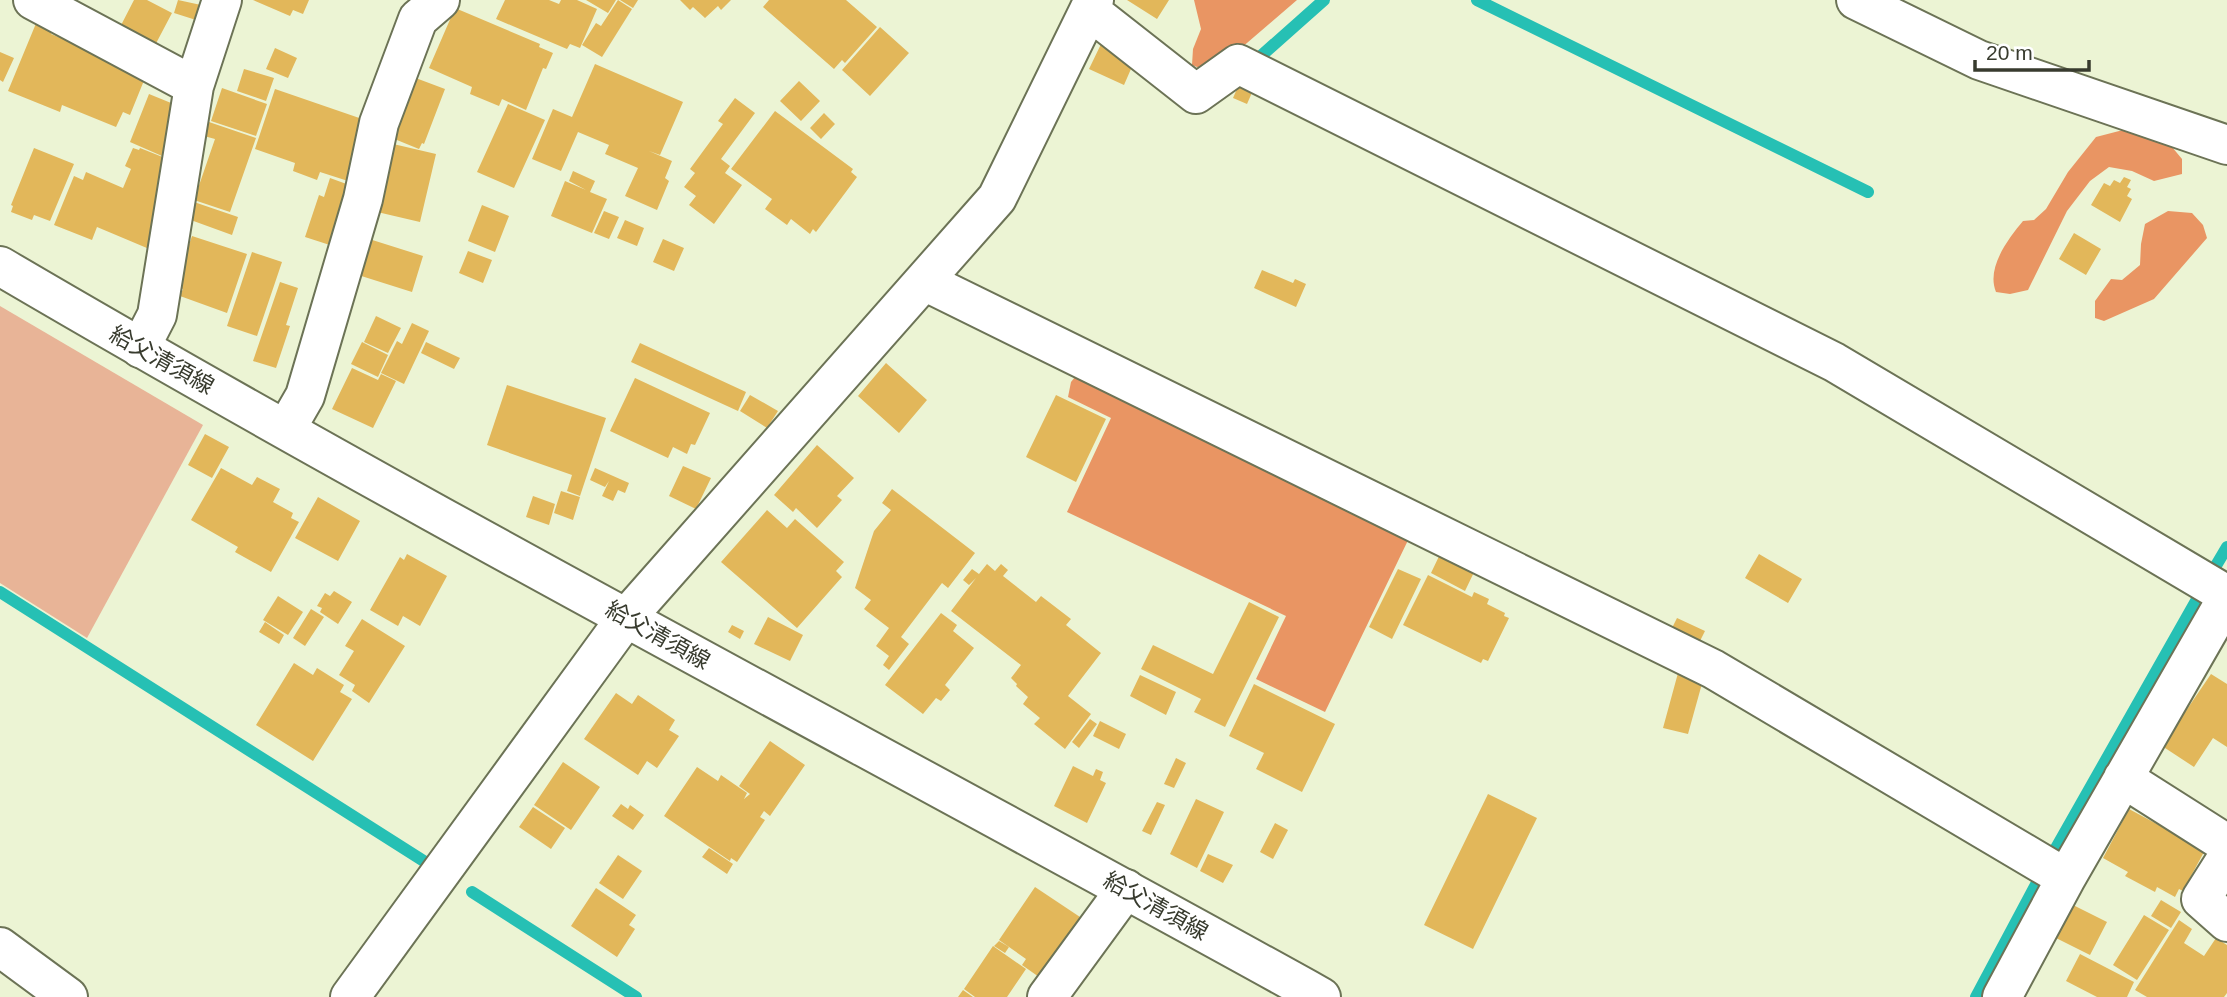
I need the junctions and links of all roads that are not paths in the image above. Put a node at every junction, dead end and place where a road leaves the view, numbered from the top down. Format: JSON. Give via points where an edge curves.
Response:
{"nodes":[{"id":1,"x":33,"y":0,"type":"edge"},
{"id":2,"x":222,"y":0,"type":"edge"},
{"id":3,"x":440,"y":0,"type":"edge"},
{"id":4,"x":1856,"y":0,"type":"edge"},
{"id":5,"x":1091,"y":5,"type":"edge"},
{"id":6,"x":194,"y":86,"type":"junction"},
{"id":7,"x":2227,"y":145,"type":"edge"},
{"id":8,"x":0,"y":266,"type":"edge"},
{"id":9,"x":923,"y":281,"type":"junction"},
{"id":10,"x":140,"y":348,"type":"junction"},
{"id":11,"x":286,"y":429,"type":"junction"},
{"id":12,"x":2227,"y":596,"type":"edge"},
{"id":13,"x":626,"y":618,"type":"junction"},
{"id":14,"x":2123,"y":778,"type":"junction"},
{"id":15,"x":2227,"y":844,"type":"edge"},
{"id":16,"x":2227,"y":858,"type":"edge"},
{"id":17,"x":2066,"y":878,"type":"junction"},
{"id":18,"x":1126,"y":889,"type":"junction"},
{"id":19,"x":2227,"y":922,"type":"edge"},
{"id":20,"x":0,"y":947,"type":"edge"},
{"id":21,"x":68,"y":997,"type":"edge"},
{"id":22,"x":350,"y":997,"type":"edge"},
{"id":23,"x":1047,"y":997,"type":"edge"},
{"id":24,"x":1321,"y":997,"type":"edge"},
{"id":25,"x":2003,"y":997,"type":"edge"}],
"edges":[{"from":1,"to":6,"type":"street"},
{"from":2,"to":6,"type":"street"},
{"from":3,"to":11,"type":"street","via":[[418,19],[379,123],[363,199],[305,396]]},
{"from":4,"to":7,"type":"street","via":[[1979,60]]},
{"from":5,"to":9,"type":"street","via":[[997,198]]},
{"from":5,"to":12,"type":"street","via":[[1196,94],[1238,64],[1834,362]]},
{"from":6,"to":10,"type":"street","via":[[157,314]]},
{"from":8,"to":10,"type":"street","name":"給父清須線"},
{"from":9,"to":13,"type":"street"},
{"from":9,"to":17,"type":"street","via":[[1713,669]]},
{"from":10,"to":11,"type":"street","name":"給父清須線"},
{"from":11,"to":13,"type":"street","name":"給父清須線"},
{"from":12,"to":14,"type":"street"},
{"from":13,"to":18,"type":"street","name":"給父清須線"},
{"from":13,"to":22,"type":"street"},
{"from":14,"to":15,"type":"street"},
{"from":14,"to":17,"type":"street"},
{"from":16,"to":19,"type":"street","via":[[2201,899]]},
{"from":17,"to":25,"type":"street"},
{"from":18,"to":23,"type":"street"},
{"from":18,"to":24,"type":"street","name":"給父清須線"},
{"from":20,"to":21,"type":"street"}]}
